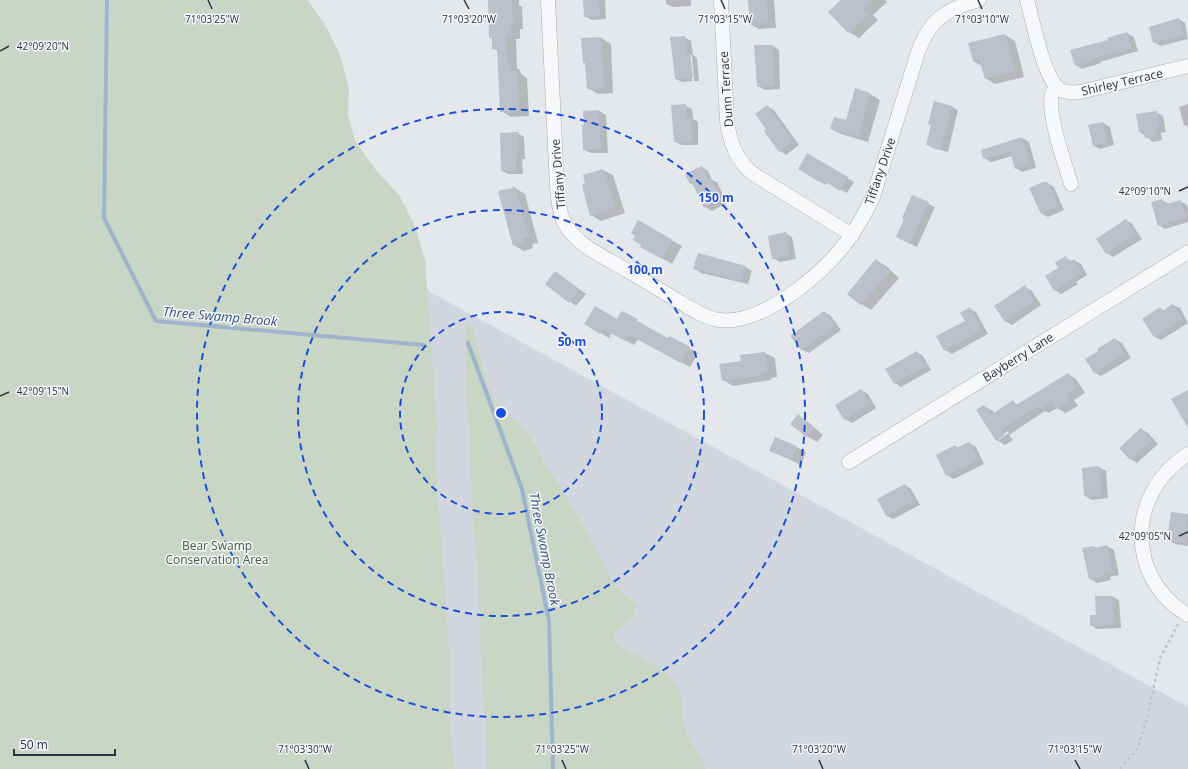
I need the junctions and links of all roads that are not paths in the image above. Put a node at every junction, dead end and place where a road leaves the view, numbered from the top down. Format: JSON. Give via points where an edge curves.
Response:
{"nodes":[{"id":1,"x":548,"y":0,"type":"edge"},
{"id":2,"x":721,"y":0,"type":"edge"},
{"id":3,"x":978,"y":0,"type":"edge"},
{"id":4,"x":1027,"y":0,"type":"edge"},
{"id":5,"x":1188,"y":66,"type":"edge"},
{"id":6,"x":1057,"y":87,"type":"junction"},
{"id":7,"x":1071,"y":184,"type":"dead end"},
{"id":8,"x":852,"y":235,"type":"junction"},
{"id":9,"x":1188,"y":252,"type":"edge"},
{"id":10,"x":1188,"y":454,"type":"edge"},
{"id":11,"x":849,"y":462,"type":"dead end"},
{"id":12,"x":1186,"y":614,"type":"edge"}],
"edges":[{"from":1,"to":8,"type":"street","name":"Tiffany Drive","via":[[558,202],[563,221],[572,234],[582,242],[694,310],[714,319],[726,321],[760,313],[794,292],[830,262]]},
{"from":2,"to":8,"type":"street","name":"Dunn Terrace","via":[[727,122],[736,154],[752,173]]},
{"from":3,"to":8,"type":"street","name":"Tiffany Drive","via":[[945,12],[933,22],[924,36],[877,186]]},
{"from":4,"to":6,"type":"street","via":[[1045,64]]},
{"from":5,"to":6,"type":"street","name":"Shirley Terrace","via":[[1076,93],[1063,91]]},
{"from":6,"to":7,"type":"street","via":[[1052,96],[1053,113],[1059,145]]},
{"from":9,"to":11,"type":"street","name":"Bayberry Lane"},
{"from":10,"to":12,"type":"street","via":[[1171,468],[1153,490],[1147,502],[1142,536],[1147,564],[1154,582],[1165,597]]}]}
